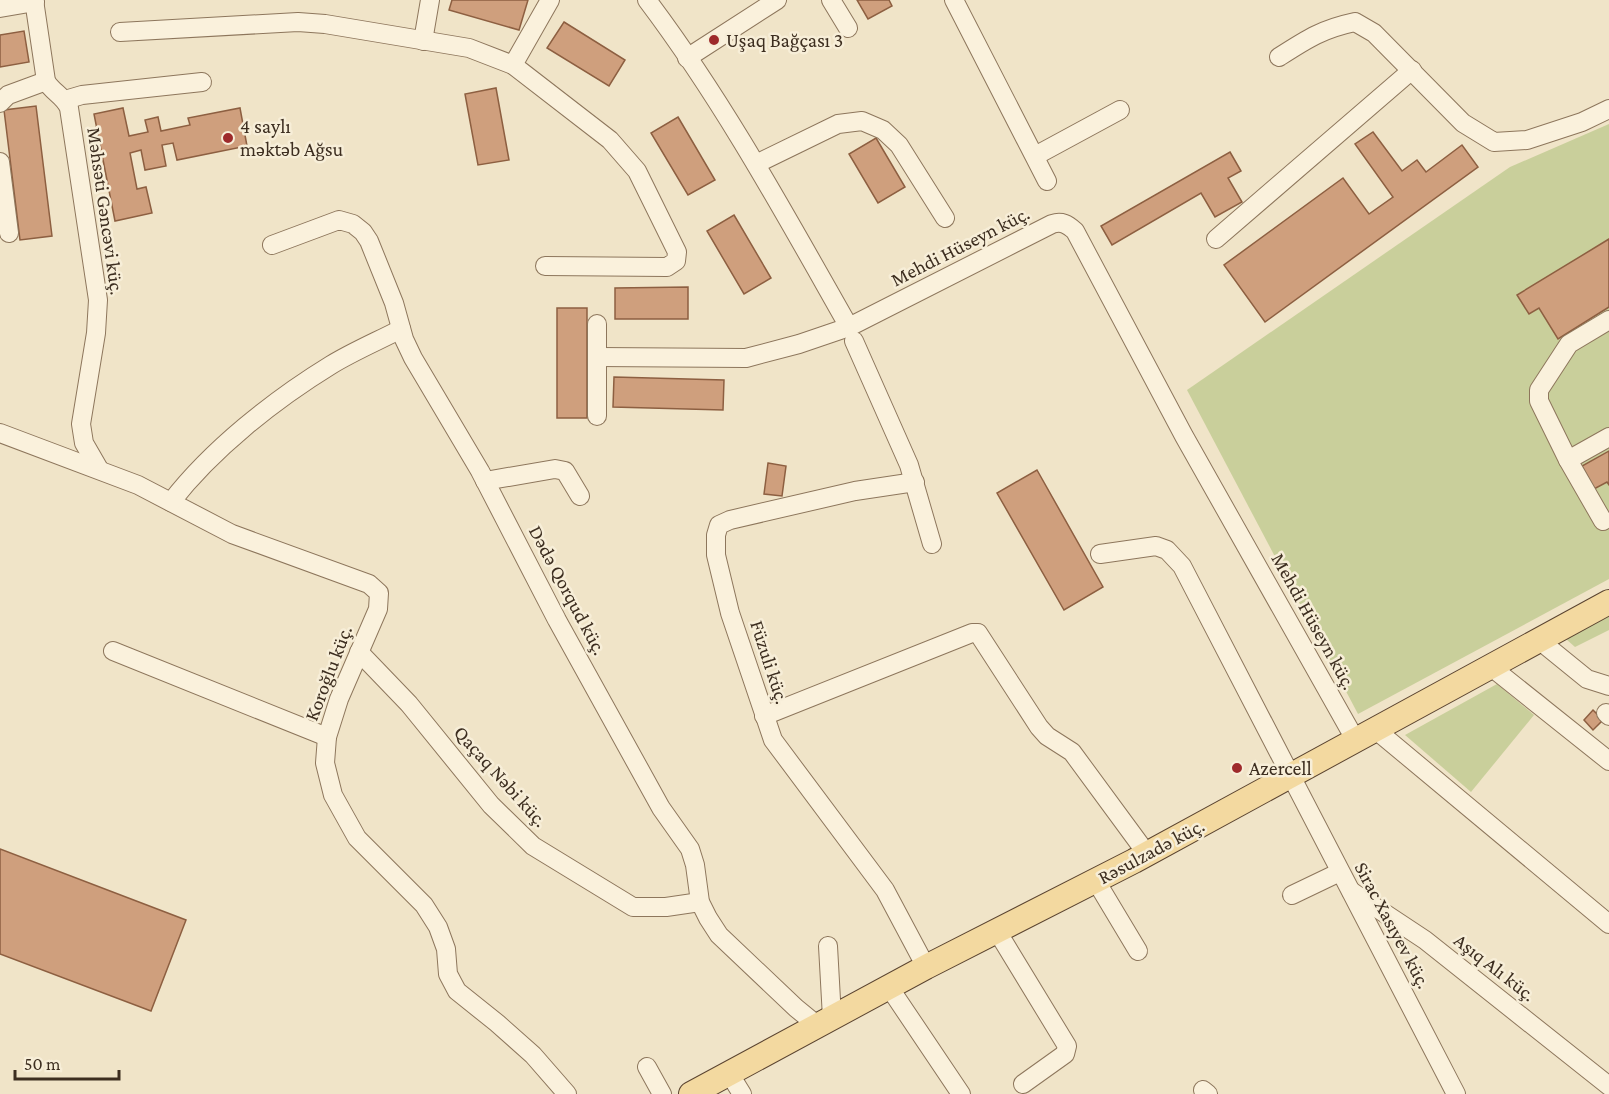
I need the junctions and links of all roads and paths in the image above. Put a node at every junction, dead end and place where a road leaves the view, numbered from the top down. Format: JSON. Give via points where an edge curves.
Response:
{"nodes":[{"id":1,"x":430,"y":0,"type":"edge"},
{"id":2,"x":550,"y":0,"type":"edge"},
{"id":3,"x":647,"y":0,"type":"edge"},
{"id":4,"x":777,"y":0,"type":"edge"},
{"id":5,"x":831,"y":0,"type":"edge"},
{"id":6,"x":954,"y":0,"type":"edge"},
{"id":7,"x":34,"y":1,"type":"edge"},
{"id":8,"x":0,"y":8,"type":"edge"},
{"id":9,"x":848,"y":28,"type":"dead end"},
{"id":10,"x":120,"y":32,"type":"dead end"},
{"id":11,"x":423,"y":40,"type":"junction"},
{"id":12,"x":1279,"y":57,"type":"dead end"},
{"id":13,"x":687,"y":58,"type":"junction"},
{"id":14,"x":513,"y":65,"type":"junction"},
{"id":15,"x":1412,"y":70,"type":"junction"},
{"id":16,"x":46,"y":81,"type":"junction"},
{"id":17,"x":202,"y":82,"type":"dead end"},
{"id":18,"x":65,"y":100,"type":"junction"},
{"id":19,"x":0,"y":103,"type":"edge"},
{"id":20,"x":1609,"y":109,"type":"edge"},
{"id":21,"x":1120,"y":110,"type":"dead end"},
{"id":22,"x":1035,"y":156,"type":"junction"},
{"id":23,"x":0,"y":162,"type":"edge"},
{"id":24,"x":756,"y":164,"type":"junction"},
{"id":25,"x":1047,"y":181,"type":"dead end"},
{"id":26,"x":945,"y":218,"type":"dead end"},
{"id":27,"x":9,"y":233,"type":"dead end"},
{"id":28,"x":1216,"y":239,"type":"dead end"},
{"id":29,"x":272,"y":245,"type":"dead end"},
{"id":30,"x":544,"y":266,"type":"dead end"},
{"id":31,"x":1609,"y":320,"type":"edge"},
{"id":32,"x":597,"y":324,"type":"dead end"},
{"id":33,"x":401,"y":329,"type":"junction"},
{"id":34,"x":852,"y":334,"type":"junction"},
{"id":35,"x":598,"y":357,"type":"junction"},
{"id":36,"x":597,"y":416,"type":"dead end"},
{"id":37,"x":0,"y":432,"type":"edge"},
{"id":38,"x":1609,"y":437,"type":"edge"},
{"id":39,"x":1568,"y":460,"type":"junction"},
{"id":40,"x":99,"y":470,"type":"junction"},
{"id":41,"x":485,"y":481,"type":"junction"},
{"id":42,"x":915,"y":482,"type":"junction"},
{"id":43,"x":580,"y":496,"type":"dead end"},
{"id":44,"x":171,"y":502,"type":"junction"},
{"id":45,"x":1603,"y":521,"type":"dead end"},
{"id":46,"x":933,"y":544,"type":"dead end"},
{"id":47,"x":1100,"y":554,"type":"dead end"},
{"id":48,"x":1609,"y":602,"type":"edge"},
{"id":49,"x":1539,"y":640,"type":"junction"},
{"id":50,"x":113,"y":651,"type":"dead end"},
{"id":51,"x":359,"y":652,"type":"junction"},
{"id":52,"x":1490,"y":666,"type":"junction"},
{"id":53,"x":1609,"y":686,"type":"edge"},
{"id":54,"x":764,"y":716,"type":"junction"},
{"id":55,"x":1366,"y":735,"type":"junction"},
{"id":56,"x":327,"y":737,"type":"junction"},
{"id":57,"x":1609,"y":761,"type":"edge"},
{"id":58,"x":1290,"y":777,"type":"junction"},
{"id":59,"x":1147,"y":854,"type":"junction"},
{"id":60,"x":1340,"y":872,"type":"junction"},
{"id":61,"x":1096,"y":881,"type":"junction"},
{"id":62,"x":1349,"y":890,"type":"junction"},
{"id":63,"x":1292,"y":895,"type":"dead end"},
{"id":64,"x":700,"y":902,"type":"junction"},
{"id":65,"x":1609,"y":924,"type":"edge"},
{"id":66,"x":997,"y":931,"type":"junction"},
{"id":67,"x":828,"y":946,"type":"dead end"},
{"id":68,"x":1138,"y":951,"type":"dead end"},
{"id":69,"x":926,"y":967,"type":"junction"},
{"id":70,"x":889,"y":987,"type":"junction"},
{"id":71,"x":825,"y":1022,"type":"junction"},
{"id":72,"x":647,"y":1067,"type":"dead end"},
{"id":73,"x":729,"y":1073,"type":"junction"},
{"id":74,"x":1023,"y":1084,"type":"dead end"},
{"id":75,"x":1609,"y":1086,"type":"edge"},
{"id":76,"x":567,"y":1094,"type":"edge"},
{"id":77,"x":662,"y":1094,"type":"edge"},
{"id":78,"x":691,"y":1094,"type":"edge"},
{"id":79,"x":742,"y":1094,"type":"edge"},
{"id":80,"x":961,"y":1094,"type":"edge"},
{"id":81,"x":1456,"y":1094,"type":"edge"}],
"edges":[{"from":1,"to":11,"type":"street"},
{"from":2,"to":14,"type":"street"},
{"from":3,"to":13,"type":"street"},
{"from":4,"to":13,"type":"street"},
{"from":5,"to":9,"type":"street"},
{"from":6,"to":22,"type":"street"},
{"from":7,"to":8,"type":"street"},
{"from":7,"to":16,"type":"street"},
{"from":10,"to":11,"type":"street","via":[[298,22]]},
{"from":11,"to":14,"type":"street","via":[[469,48]]},
{"from":12,"to":15,"type":"street","via":[[1316,33],[1355,22],[1374,33]]},
{"from":13,"to":24,"type":"street"},
{"from":14,"to":30,"type":"street","via":[[610,140],[637,171],[676,252],[676,261],[667,267]]},
{"from":15,"to":20,"type":"street","via":[[1463,123],[1494,142],[1527,140]]},
{"from":15,"to":28,"type":"street"},
{"from":16,"to":18,"type":"street"},
{"from":16,"to":19,"type":"street","via":[[8,95]]},
{"from":17,"to":18,"type":"street"},
{"from":18,"to":40,"type":"street","name":"Məhsəti Gəncəvi küç.","via":[[98,300],[81,424],[84,443]]},
{"from":21,"to":22,"type":"street"},
{"from":22,"to":25,"type":"street"},
{"from":23,"to":27,"type":"street"},
{"from":24,"to":26,"type":"street","via":[[838,124],[862,121],[883,130],[898,145]]},
{"from":24,"to":34,"type":"street"},
{"from":29,"to":33,"type":"street","name":"Dədə Qorqud küç.","via":[[339,220],[353,224],[369,241]]},
{"from":31,"to":39,"type":"street","via":[[1569,344],[1539,390],[1539,401]]},
{"from":32,"to":35,"type":"street"},
{"from":33,"to":41,"type":"street","name":"Dədə Qorqud küç.","via":[[413,358]]},
{"from":33,"to":44,"type":"street","via":[[332,365],[271,407],[209,457]]},
{"from":34,"to":35,"type":"street","via":[[746,358]]},
{"from":34,"to":42,"type":"street"},
{"from":34,"to":55,"type":"street","name":"Mehdi Hüseyn küç.","via":[[1052,224],[1067,224],[1075,231],[1184,436]]},
{"from":35,"to":36,"type":"street"},
{"from":37,"to":40,"type":"street","name":"Koroğlu küç."},
{"from":38,"to":39,"type":"street"},
{"from":39,"to":45,"type":"street"},
{"from":40,"to":44,"type":"street","name":"Koroğlu küç."},
{"from":41,"to":43,"type":"street","via":[[555,469],[566,471]]},
{"from":41,"to":64,"type":"street","name":"Dədə Qorqud küç.","via":[[661,808],[690,849]]},
{"from":42,"to":46,"type":"street"},
{"from":42,"to":54,"type":"street","name":"Füzuli küç.","via":[[855,491],[719,525],[716,555],[730,613]]},
{"from":44,"to":51,"type":"street","name":"Koroğlu küç.","via":[[232,534],[369,584],[379,593],[378,609]]},
{"from":47,"to":58,"type":"street","name":"Sirac Xasıyev küç.","via":[[1156,546],[1167,550],[1182,566]]},
{"from":48,"to":49,"type":"main road","name":"Rəsulzadə küç."},
{"from":49,"to":52,"type":"main road","name":"Rəsulzadə küç."},
{"from":49,"to":53,"type":"street","via":[[1587,679]]},
{"from":50,"to":56,"type":"street"},
{"from":51,"to":56,"type":"street","name":"Koroğlu küç."},
{"from":51,"to":64,"type":"street","name":"Qaçaq Nəbi küç.","via":[[409,704],[491,805],[532,846],[633,907]]},
{"from":52,"to":55,"type":"main road","name":"Rəsulzadə küç."},
{"from":52,"to":57,"type":"street"},
{"from":54,"to":59,"type":"street","via":[[978,633],[1039,727],[1072,752]]},
{"from":54,"to":69,"type":"street","name":"Füzuli küç.","via":[[773,740],[885,890]]},
{"from":55,"to":58,"type":"main road","name":"Rəsulzadə küç."},
{"from":55,"to":65,"type":"street"},
{"from":56,"to":76,"type":"street","name":"Koroğlu küç.","via":[[325,764],[333,795],[357,838],[424,905],[438,927],[446,949],[448,974],[457,991],[533,1055]]},
{"from":58,"to":59,"type":"main road","name":"Rəsulzadə küç."},
{"from":58,"to":60,"type":"street","name":"Sirac Xasıyev küç."},
{"from":59,"to":61,"type":"main road","name":"Rəsulzadə küç."},
{"from":60,"to":62,"type":"street","name":"Sirac Xasıyev küç."},
{"from":60,"to":63,"type":"street"},
{"from":61,"to":66,"type":"main road","name":"Rəsulzadə küç."},
{"from":61,"to":68,"type":"street"},
{"from":62,"to":75,"type":"street","name":"Aşıq Alı küç.","via":[[1425,940]]},
{"from":62,"to":81,"type":"street","name":"Sirac Xasıyev küç."},
{"from":64,"to":71,"type":"street","name":"Dədə Qorqud küç.","via":[[719,935],[796,1008]]},
{"from":66,"to":69,"type":"main road","name":"Rəsulzadə küç."},
{"from":66,"to":74,"type":"street","via":[[1067,1046],[1065,1054]]},
{"from":67,"to":71,"type":"street"},
{"from":69,"to":70,"type":"main road","name":"Rəsulzadə küç."},
{"from":70,"to":71,"type":"main road","name":"Rəsulzadə küç."},
{"from":70,"to":80,"type":"street"},
{"from":71,"to":73,"type":"main road","name":"Rəsulzadə küç."},
{"from":72,"to":77,"type":"street"},
{"from":73,"to":78,"type":"main road","name":"Rəsulzadə küç."},
{"from":73,"to":79,"type":"street"}]}
